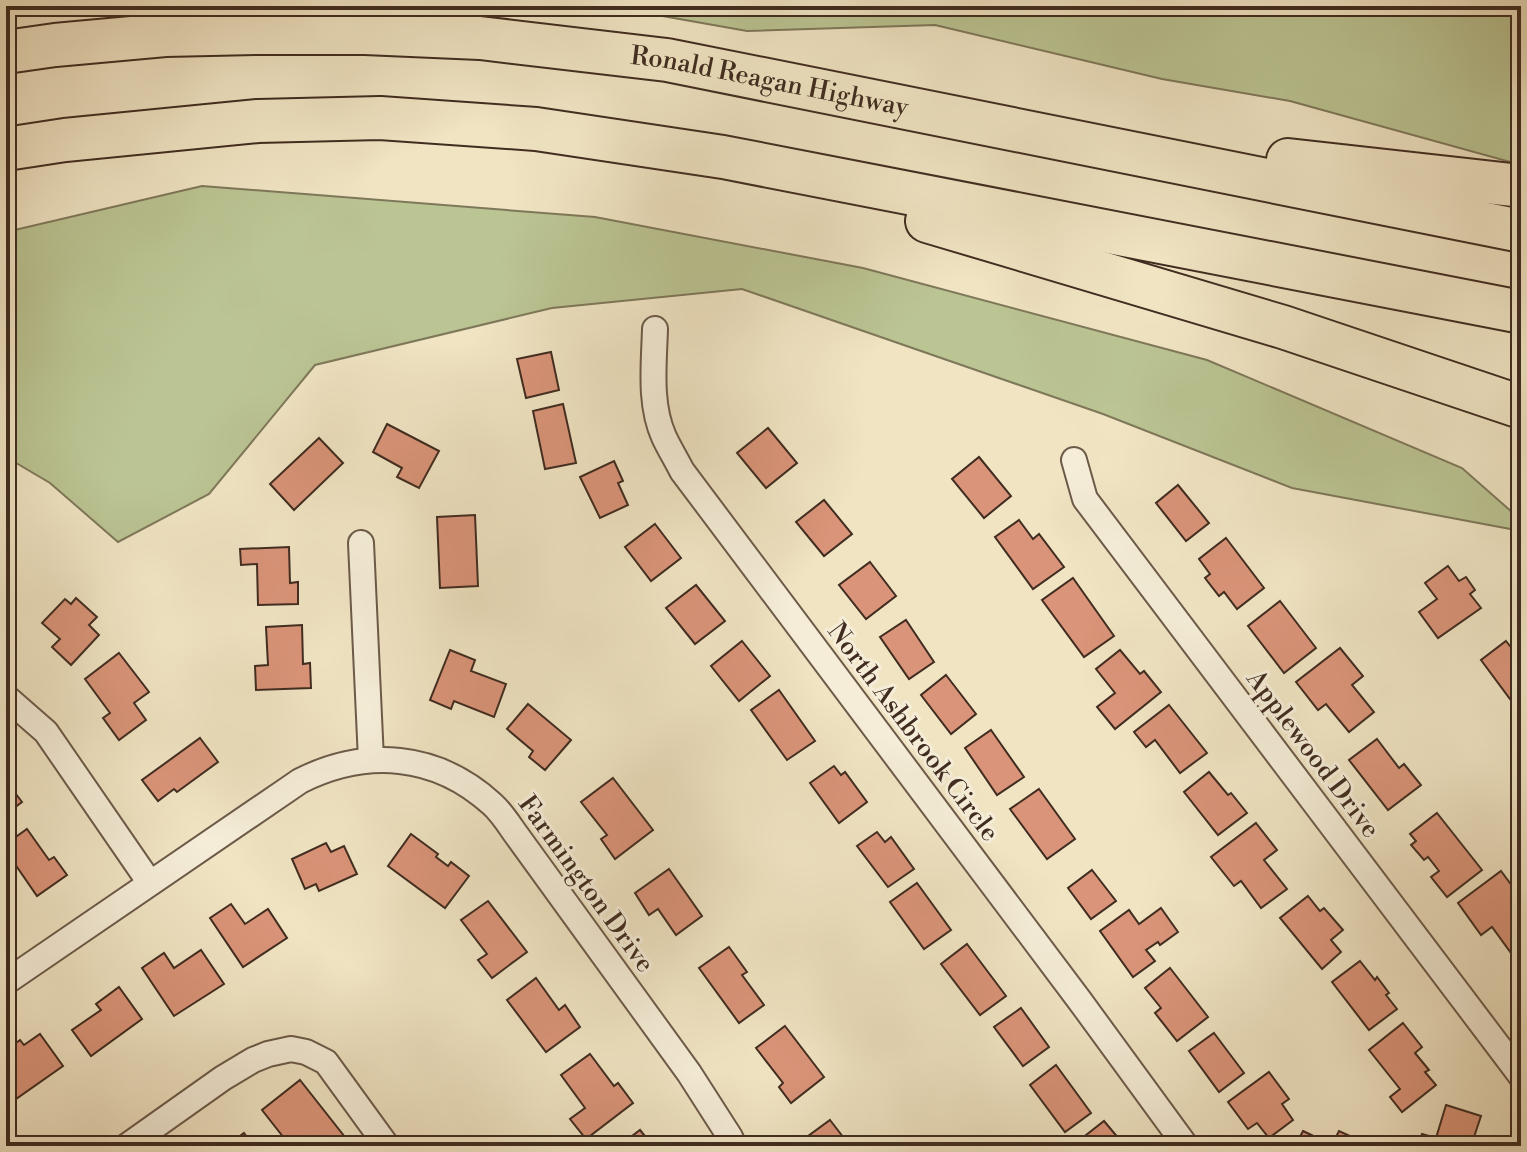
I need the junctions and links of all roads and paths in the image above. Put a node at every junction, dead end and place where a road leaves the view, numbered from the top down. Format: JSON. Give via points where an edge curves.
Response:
{"nodes":[{"id":1,"x":6,"y":52,"type":"edge"},
{"id":2,"x":1001,"y":127,"type":"junction"},
{"id":3,"x":6,"y":149,"type":"edge"},
{"id":4,"x":723,"y":157,"type":"junction"},
{"id":5,"x":1521,"y":186,"type":"edge"},
{"id":6,"x":1521,"y":231,"type":"edge"},
{"id":7,"x":1521,"y":312,"type":"edge"},
{"id":8,"x":655,"y":329,"type":"dead end"},
{"id":9,"x":1521,"y":407,"type":"edge"},
{"id":10,"x":1074,"y":460,"type":"dead end"},
{"id":11,"x":361,"y":543,"type":"dead end"},
{"id":12,"x":6,"y":697,"type":"edge"},
{"id":13,"x":371,"y":760,"type":"junction"},
{"id":14,"x":150,"y":883,"type":"junction"},
{"id":15,"x":6,"y":982,"type":"edge"},
{"id":16,"x":1521,"y":1076,"type":"edge"},
{"id":17,"x":127,"y":1146,"type":"edge"},
{"id":18,"x":387,"y":1146,"type":"edge"},
{"id":19,"x":734,"y":1146,"type":"edge"},
{"id":20,"x":1186,"y":1146,"type":"edge"}],
"edges":[{"from":1,"to":2,"type":"highway","name":"Ronald Reagan Highway","via":[[227,33],[480,38],[667,60]]},
{"from":2,"to":5,"type":"highway"},
{"from":2,"to":6,"type":"highway","name":"Ronald Reagan Highway"},
{"from":3,"to":4,"type":"highway","via":[[258,121],[380,118],[536,129]]},
{"from":4,"to":7,"type":"highway"},
{"from":4,"to":9,"type":"highway","via":[[1283,327]]},
{"from":8,"to":20,"type":"street","name":"North Ashbrook Circle","via":[[656,409],[682,471]]},
{"from":10,"to":16,"type":"street","name":"Applewood Drive","via":[[1085,499]]},
{"from":11,"to":13,"type":"street"},
{"from":12,"to":14,"type":"street","via":[[46,732]]},
{"from":13,"to":14,"type":"street","name":"Farmington Drive","via":[[300,781]]},
{"from":13,"to":19,"type":"street","name":"Farmington Drive","via":[[426,766],[452,776],[494,806],[689,1073]]},
{"from":14,"to":15,"type":"street","name":"Farmington Drive"},
{"from":17,"to":18,"type":"street","via":[[253,1060],[291,1049],[326,1062]]}]}
